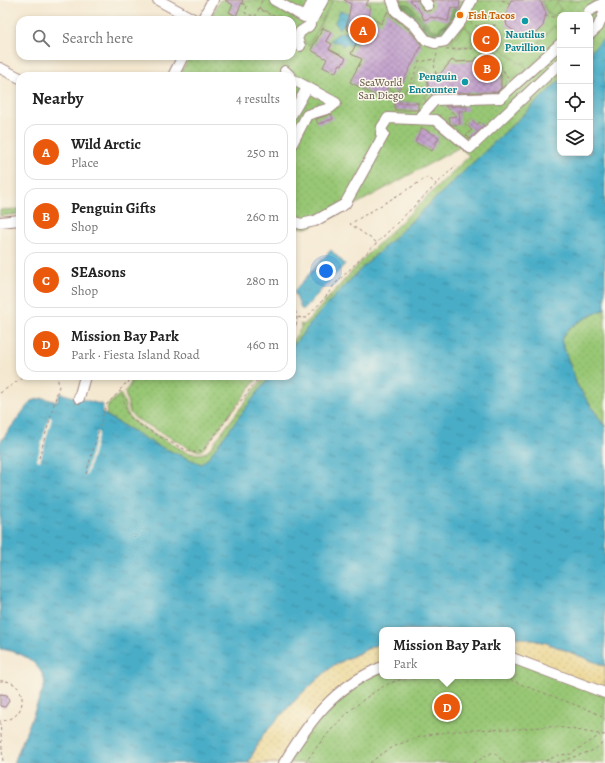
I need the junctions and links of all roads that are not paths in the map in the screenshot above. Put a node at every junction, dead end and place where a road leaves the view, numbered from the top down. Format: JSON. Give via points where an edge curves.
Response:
{"nodes":[{"id":1,"x":158,"y":0,"type":"edge"},
{"id":2,"x":213,"y":0,"type":"edge"},
{"id":3,"x":274,"y":0,"type":"edge"},
{"id":4,"x":314,"y":0,"type":"edge"},
{"id":5,"x":323,"y":0,"type":"edge"},
{"id":6,"x":392,"y":0,"type":"edge"},
{"id":7,"x":472,"y":0,"type":"edge"},
{"id":8,"x":587,"y":0,"type":"edge"},
{"id":9,"x":605,"y":2,"type":"edge"},
{"id":10,"x":605,"y":11,"type":"edge"},
{"id":11,"x":589,"y":12,"type":"edge"},
{"id":12,"x":590,"y":12,"type":"edge"},
{"id":13,"x":188,"y":16,"type":"edge"},
{"id":14,"x":204,"y":16,"type":"edge"},
{"id":15,"x":593,"y":31,"type":"edge"},
{"id":16,"x":300,"y":46,"type":"dead end"},
{"id":17,"x":557,"y":47,"type":"edge"},
{"id":18,"x":181,"y":60,"type":"edge"},
{"id":19,"x":557,"y":66,"type":"edge"},
{"id":20,"x":0,"y":68,"type":"edge"},
{"id":21,"x":175,"y":72,"type":"edge"},
{"id":22,"x":16,"y":76,"type":"edge"},
{"id":23,"x":296,"y":81,"type":"edge"},
{"id":24,"x":307,"y":88,"type":"junction"},
{"id":25,"x":296,"y":107,"type":"edge"},
{"id":26,"x":418,"y":119,"type":"junction"},
{"id":27,"x":296,"y":136,"type":"edge"},
{"id":28,"x":16,"y":220,"type":"edge"},
{"id":29,"x":0,"y":222,"type":"edge"},
{"id":30,"x":296,"y":222,"type":"edge"},
{"id":31,"x":84,"y":380,"type":"edge"},
{"id":32,"x":79,"y":398,"type":"dead end"},
{"id":33,"x":515,"y":659,"type":"edge"},
{"id":34,"x":379,"y":668,"type":"edge"},
{"id":35,"x":605,"y":693,"type":"edge"},
{"id":36,"x":284,"y":763,"type":"edge"}],
"edges":[{"from":1,"to":13,"type":"street"},
{"from":2,"to":14,"type":"street"},
{"from":3,"to":4,"type":"street","via":[[304,18]]},
{"from":5,"to":16,"type":"street","via":[[309,26],[300,32],[297,39]]},
{"from":6,"to":7,"type":"street","via":[[396,11],[414,25],[426,40],[435,43],[445,41],[463,18]]},
{"from":8,"to":11,"type":"street"},
{"from":9,"to":12,"type":"street"},
{"from":10,"to":15,"type":"street","via":[[598,27]]},
{"from":17,"to":26,"type":"street","via":[[500,98],[435,100]]},
{"from":18,"to":21,"type":"street"},
{"from":19,"to":26,"type":"street","via":[[470,148],[436,120]]},
{"from":20,"to":22,"type":"street"},
{"from":23,"to":24,"type":"street"},
{"from":24,"to":25,"type":"street"},
{"from":24,"to":27,"type":"street","via":[[336,103],[330,108],[307,115]]},
{"from":26,"to":30,"type":"street","via":[[388,118],[382,127],[381,133],[384,134],[345,204],[315,221],[301,224]]},
{"from":28,"to":29,"type":"street"},
{"from":31,"to":32,"type":"street"},
{"from":33,"to":35,"type":"street"},
{"from":34,"to":36,"type":"street","via":[[345,687],[323,707]]}]}
